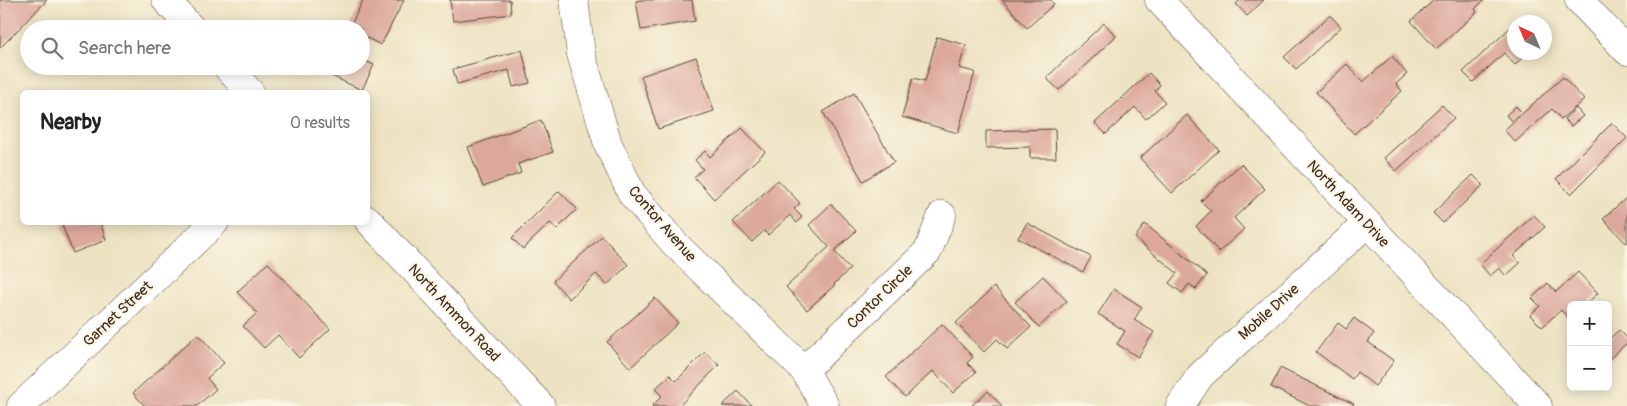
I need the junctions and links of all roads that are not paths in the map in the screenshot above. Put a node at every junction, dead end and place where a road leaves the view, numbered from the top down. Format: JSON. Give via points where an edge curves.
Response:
{"nodes":[{"id":1,"x":166,"y":0,"type":"edge"},
{"id":2,"x":574,"y":0,"type":"edge"},
{"id":3,"x":1159,"y":0,"type":"edge"},
{"id":4,"x":1579,"y":0,"type":"edge"},
{"id":5,"x":184,"y":20,"type":"edge"},
{"id":6,"x":1627,"y":52,"type":"edge"},
{"id":7,"x":234,"y":75,"type":"edge"},
{"id":8,"x":248,"y":90,"type":"edge"},
{"id":9,"x":942,"y":214,"type":"dead end"},
{"id":10,"x":370,"y":222,"type":"edge"},
{"id":11,"x":1366,"y":224,"type":"junction"},
{"id":12,"x":212,"y":225,"type":"edge"},
{"id":13,"x":804,"y":370,"type":"junction"},
{"id":14,"x":21,"y":406,"type":"edge"},
{"id":15,"x":541,"y":406,"type":"edge"},
{"id":16,"x":825,"y":406,"type":"edge"},
{"id":17,"x":1180,"y":406,"type":"edge"},
{"id":18,"x":1538,"y":406,"type":"edge"}],
"edges":[{"from":1,"to":5,"type":"street"},
{"from":2,"to":13,"type":"street","name":"Contor Avenue","via":[[581,54],[597,108],[608,144],[632,194],[675,244]]},
{"from":3,"to":11,"type":"street","name":"North Adam Drive"},
{"from":4,"to":6,"type":"street"},
{"from":7,"to":8,"type":"street"},
{"from":9,"to":13,"type":"street","name":"Contor Circle","via":[[928,251]]},
{"from":10,"to":15,"type":"street","name":"North Ammon Road"},
{"from":11,"to":17,"type":"street","name":"Mobile Drive","via":[[1200,376]]},
{"from":11,"to":18,"type":"street","name":"North Adam Drive"},
{"from":12,"to":14,"type":"street","name":"Garnet Street"},
{"from":13,"to":16,"type":"street","name":"Contor Avenue"}]}
